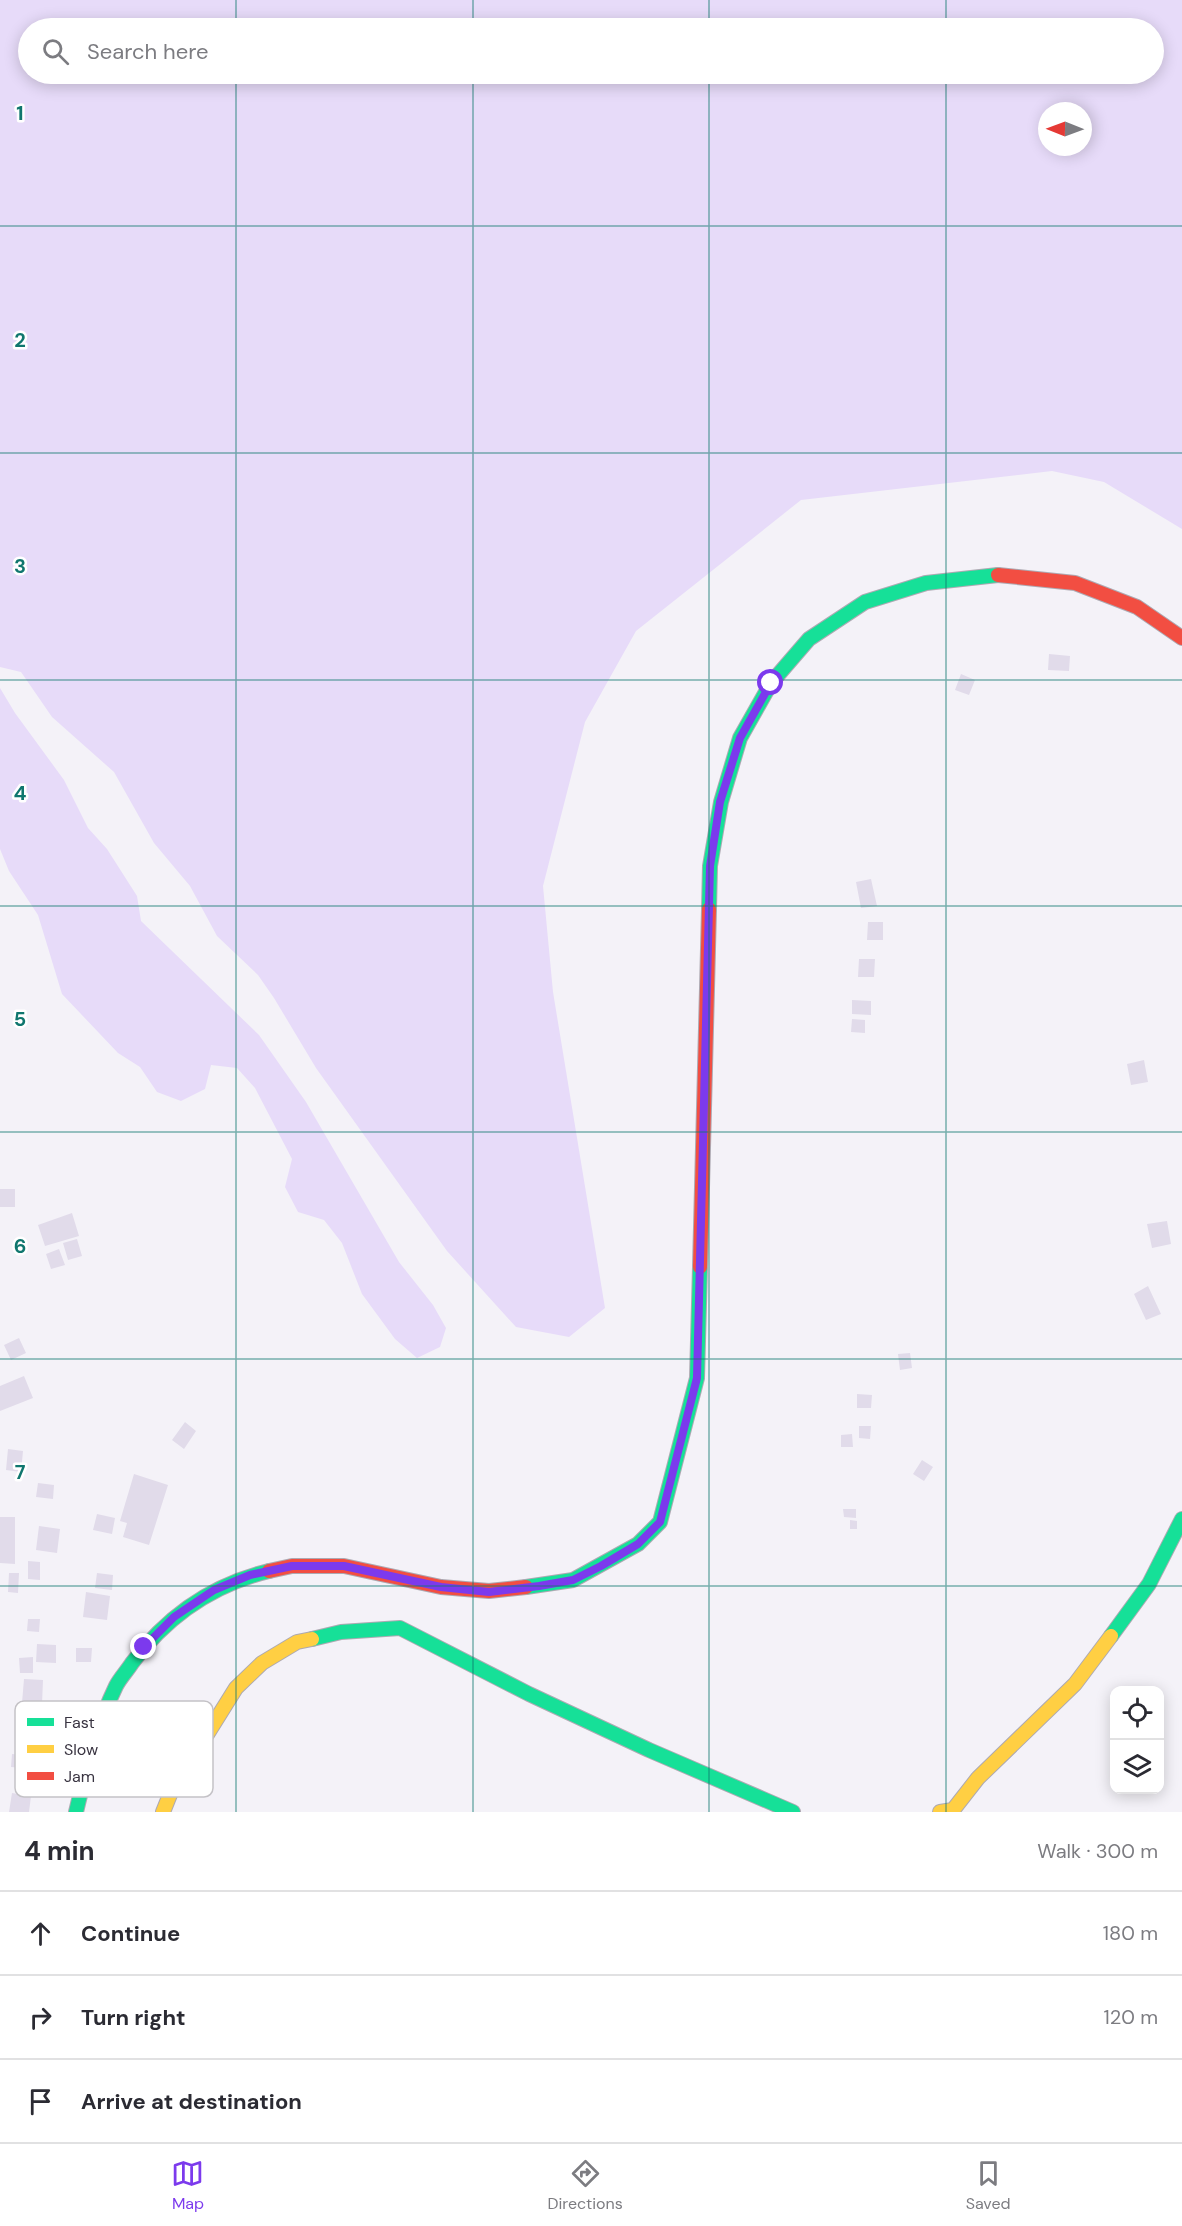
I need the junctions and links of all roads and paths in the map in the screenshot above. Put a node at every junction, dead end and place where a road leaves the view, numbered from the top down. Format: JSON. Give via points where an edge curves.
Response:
{"nodes":[{"id":1,"x":1182,"y":638,"type":"edge"},
{"id":2,"x":1182,"y":1519,"type":"edge"},
{"id":3,"x":111,"y":1701,"type":"edge"},
{"id":4,"x":213,"y":1725,"type":"edge"},
{"id":5,"x":79,"y":1797,"type":"edge"},
{"id":6,"x":169,"y":1797,"type":"edge"},
{"id":7,"x":76,"y":1812,"type":"edge"},
{"id":8,"x":163,"y":1812,"type":"edge"},
{"id":9,"x":793,"y":1812,"type":"edge"},
{"id":10,"x":940,"y":1812,"type":"edge"}],
"edges":[{"from":1,"to":3,"type":"street","via":[[1137,607],[1075,583],[998,574],[926,583],[866,602],[809,639],[771,683],[740,738],[720,802],[710,866],[697,1378],[660,1522],[638,1544],[601,1566],[573,1580],[539,1586],[489,1592],[441,1587],[344,1566],[292,1566],[250,1575],[214,1590],[174,1617],[117,1684]]},
{"from":2,"to":10,"type":"street","via":[[1149,1584],[1075,1684],[978,1778],[952,1810]]},
{"from":4,"to":9,"type":"street","via":[[236,1688],[262,1663],[297,1642],[340,1632],[400,1628],[529,1694]]},
{"from":5,"to":7,"type":"street"},
{"from":6,"to":8,"type":"street"}]}
